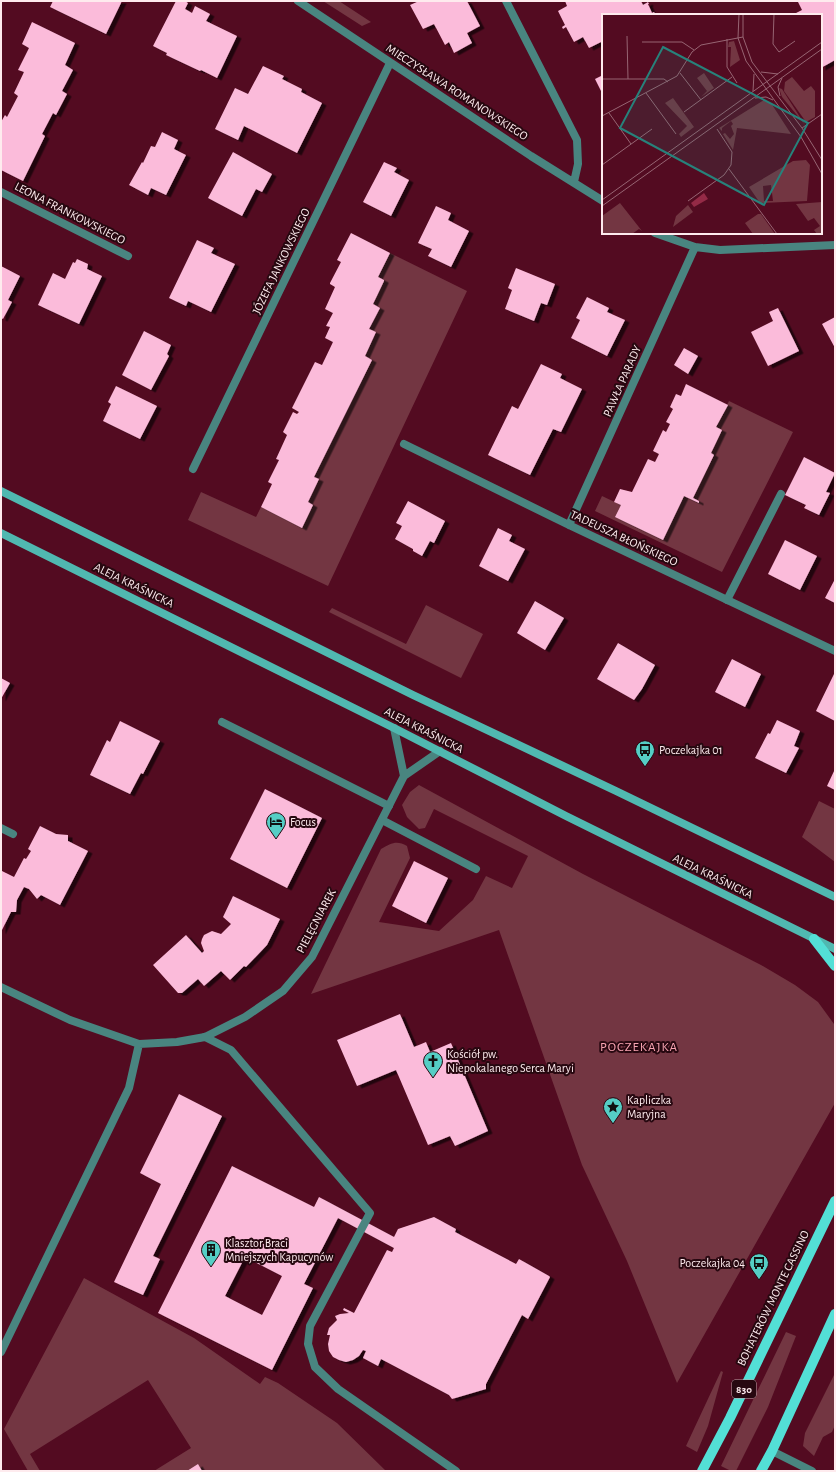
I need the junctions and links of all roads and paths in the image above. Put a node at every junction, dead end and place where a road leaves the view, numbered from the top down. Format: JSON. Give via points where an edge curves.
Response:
{"nodes":[{"id":1,"x":298,"y":1,"type":"edge"},
{"id":2,"x":506,"y":1,"type":"edge"},
{"id":3,"x":390,"y":63,"type":"junction"},
{"id":4,"x":574,"y":182,"type":"junction"},
{"id":5,"x":1,"y":192,"type":"edge"},
{"id":6,"x":602,"y":200,"type":"edge"},
{"id":7,"x":658,"y":234,"type":"edge"},
{"id":8,"x":835,"y":245,"type":"edge"},
{"id":9,"x":695,"y":247,"type":"junction"},
{"id":10,"x":128,"y":256,"type":"dead end"},
{"id":11,"x":404,"y":444,"type":"dead end"},
{"id":12,"x":193,"y":469,"type":"dead end"},
{"id":13,"x":1,"y":491,"type":"edge"},
{"id":14,"x":781,"y":494,"type":"dead end"},
{"id":15,"x":569,"y":525,"type":"junction"},
{"id":16,"x":1,"y":533,"type":"edge"},
{"id":17,"x":727,"y":600,"type":"junction"},
{"id":18,"x":835,"y":651,"type":"edge"},
{"id":19,"x":222,"y":722,"type":"dead end"},
{"id":20,"x":394,"y":728,"type":"junction"},
{"id":21,"x":440,"y":751,"type":"junction"},
{"id":22,"x":404,"y":776,"type":"junction"},
{"id":23,"x":389,"y":806,"type":"junction"},
{"id":24,"x":382,"y":820,"type":"junction"},
{"id":25,"x":1,"y":828,"type":"edge"},
{"id":26,"x":13,"y":834,"type":"dead end"},
{"id":27,"x":476,"y":869,"type":"dead end"},
{"id":28,"x":835,"y":897,"type":"edge"},
{"id":29,"x":814,"y":939,"type":"junction"},
{"id":30,"x":835,"y":949,"type":"edge"},
{"id":31,"x":835,"y":966,"type":"edge"},
{"id":32,"x":1,"y":987,"type":"edge"},
{"id":33,"x":205,"y":1037,"type":"junction"},
{"id":34,"x":139,"y":1044,"type":"junction"},
{"id":35,"x":835,"y":1201,"type":"edge"},
{"id":36,"x":835,"y":1314,"type":"edge"},
{"id":37,"x":1,"y":1352,"type":"edge"},
{"id":38,"x":772,"y":1451,"type":"junction"},
{"id":39,"x":456,"y":1471,"type":"edge"},
{"id":40,"x":702,"y":1471,"type":"edge"},
{"id":41,"x":761,"y":1471,"type":"edge"},
{"id":42,"x":812,"y":1471,"type":"edge"}],
"edges":[{"from":1,"to":3,"type":"street","name":"MIECZYSŁAWA ROMANOWSKIEGO"},
{"from":2,"to":4,"type":"street","via":[[577,140],[578,164]]},
{"from":3,"to":4,"type":"street","name":"MIECZYSŁAWA ROMANOWSKIEGO"},
{"from":3,"to":12,"type":"street","name":"JÓZEFA JANKOWSKIEGO"},
{"from":4,"to":6,"type":"street","name":"MIECZYSŁAWA ROMANOWSKIEGO"},
{"from":5,"to":10,"type":"street","name":"LEONA FRANKOWSKIEGO"},
{"from":7,"to":9,"type":"street"},
{"from":8,"to":9,"type":"street","via":[[736,250]]},
{"from":9,"to":15,"type":"street","name":"PAWŁA PARADY"},
{"from":11,"to":15,"type":"street","name":"TADEUSZA BŁOŃSKIEGO"},
{"from":13,"to":28,"type":"main road","via":[[413,695]]},
{"from":14,"to":17,"type":"street"},
{"from":15,"to":17,"type":"street","name":"TADEUSZA BŁOŃSKIEGO"},
{"from":16,"to":20,"type":"main road","name":"ALEJA KRAŚNICKA"},
{"from":17,"to":18,"type":"street","name":"TADEUSZA BŁOŃSKIEGO"},
{"from":19,"to":23,"type":"street"},
{"from":20,"to":21,"type":"main road","name":"ALEJA KRAŚNICKA"},
{"from":20,"to":22,"type":"street"},
{"from":21,"to":22,"type":"street","name":"PIELĘGNIAREK"},
{"from":21,"to":29,"type":"main road","name":"ALEJA KRAŚNICKA"},
{"from":22,"to":23,"type":"street","name":"PIELĘGNIAREK"},
{"from":23,"to":24,"type":"street","name":"PIELĘGNIAREK"},
{"from":24,"to":27,"type":"street"},
{"from":24,"to":33,"type":"street","name":"PIELĘGNIAREK","via":[[312,958],[283,991],[265,1005]]},
{"from":25,"to":26,"type":"street"},
{"from":29,"to":30,"type":"main road","name":"ALEJA KRAŚNICKA"},
{"from":29,"to":31,"type":"main road"},
{"from":32,"to":34,"type":"street","name":"PIELĘGNIAREK","via":[[70,1020]]},
{"from":33,"to":34,"type":"street","name":"PIELĘGNIAREK","via":[[177,1042]]},
{"from":33,"to":39,"type":"street","via":[[231,1050],[370,1213],[310,1326],[308,1344],[315,1367],[338,1389]]},
{"from":34,"to":37,"type":"street","via":[[129,1088]]},
{"from":35,"to":40,"type":"main road","name":"BOHATERÓW MONTE CASSINO","number":"830"},
{"from":36,"to":38,"type":"main road"},
{"from":38,"to":41,"type":"main road"},
{"from":38,"to":42,"type":"street"}]}
